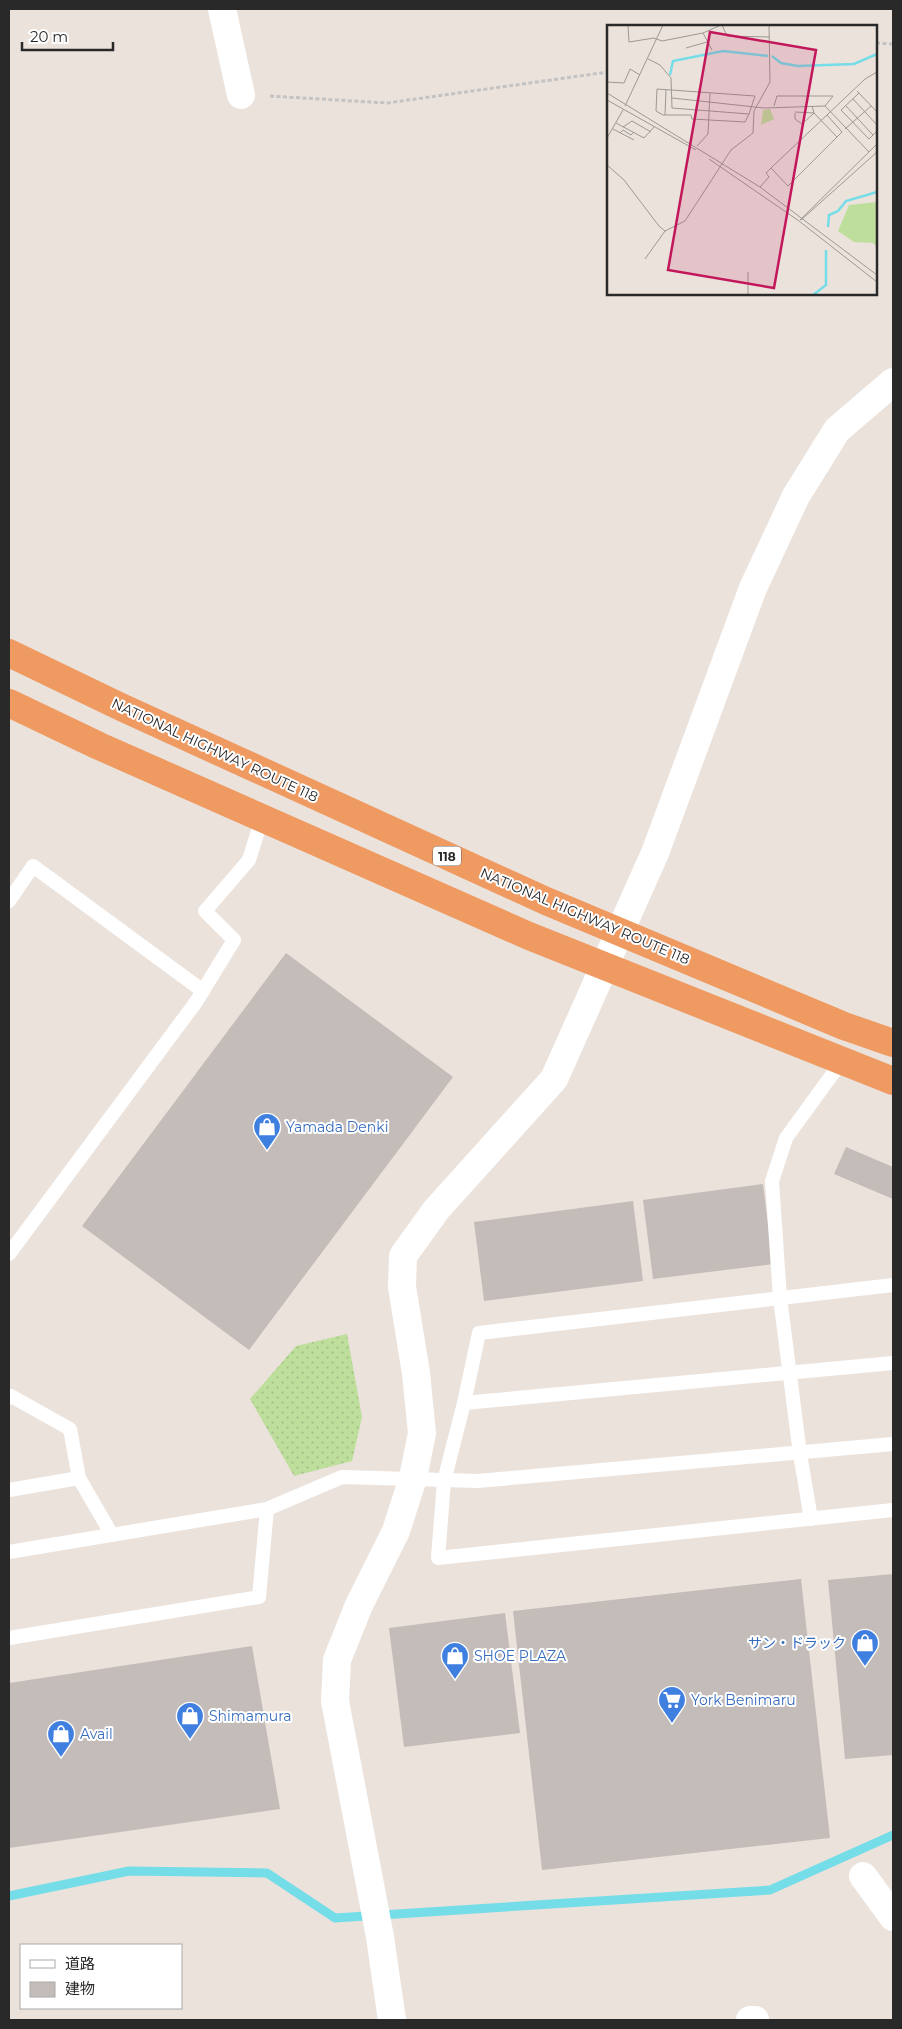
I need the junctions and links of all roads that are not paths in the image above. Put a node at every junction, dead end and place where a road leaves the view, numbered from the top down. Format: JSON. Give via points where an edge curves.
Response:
{"nodes":[{"id":1,"x":222,"y":9,"type":"edge"},
{"id":2,"x":242,"y":95,"type":"road end"},
{"id":3,"x":893,"y":382,"type":"edge"},
{"id":4,"x":9,"y":653,"type":"edge"},
{"id":5,"x":9,"y":704,"type":"edge"},
{"id":6,"x":262,"y":818,"type":"junction"},
{"id":7,"x":9,"y":901,"type":"edge"},
{"id":8,"x":203,"y":991,"type":"junction"},
{"id":9,"x":893,"y":1042,"type":"edge"},
{"id":10,"x":842,"y":1061,"type":"junction"},
{"id":11,"x":893,"y":1082,"type":"edge"},
{"id":12,"x":9,"y":1254,"type":"edge"},
{"id":13,"x":893,"y":1286,"type":"edge"},
{"id":14,"x":780,"y":1298,"type":"junction"},
{"id":15,"x":893,"y":1363,"type":"edge"},
{"id":16,"x":790,"y":1372,"type":"junction"},
{"id":17,"x":9,"y":1398,"type":"edge"},
{"id":18,"x":464,"y":1403,"type":"junction"},
{"id":19,"x":893,"y":1444,"type":"edge"},
{"id":20,"x":800,"y":1454,"type":"junction"},
{"id":21,"x":79,"y":1478,"type":"junction"},
{"id":22,"x":413,"y":1478,"type":"junction"},
{"id":23,"x":444,"y":1481,"type":"junction"},
{"id":24,"x":9,"y":1490,"type":"edge"},
{"id":25,"x":267,"y":1509,"type":"junction"},
{"id":26,"x":893,"y":1510,"type":"edge"},
{"id":27,"x":810,"y":1519,"type":"junction"},
{"id":28,"x":112,"y":1535,"type":"junction"},
{"id":29,"x":9,"y":1552,"type":"edge"},
{"id":30,"x":9,"y":1638,"type":"edge"},
{"id":31,"x":862,"y":1876,"type":"dead end"},
{"id":32,"x":893,"y":1917,"type":"edge"},
{"id":33,"x":392,"y":2020,"type":"edge"},
{"id":34,"x":750,"y":2020,"type":"edge"},
{"id":35,"x":755,"y":2020,"type":"edge"}],
"edges":[{"from":1,"to":2,"type":"street"},
{"from":3,"to":22,"type":"street","via":[[837,430],[796,496],[752,588],[655,853],[554,1079],[436,1210],[403,1256],[402,1288],[422,1433]]},
{"from":4,"to":9,"type":"highway","name":"NATIONAL HIGHWAY ROUTE 118","number":"118","via":[[546,901],[844,1026]]},
{"from":5,"to":6,"type":"highway"},
{"from":6,"to":8,"type":"lane","via":[[249,860],[205,911],[234,940]]},
{"from":6,"to":10,"type":"highway","via":[[529,936]]},
{"from":7,"to":8,"type":"lane","via":[[33,866]]},
{"from":8,"to":12,"type":"lane"},
{"from":10,"to":11,"type":"highway"},
{"from":10,"to":14,"type":"lane","via":[[786,1138],[772,1181]]},
{"from":13,"to":14,"type":"lane"},
{"from":14,"to":16,"type":"lane"},
{"from":14,"to":18,"type":"lane","via":[[478,1333]]},
{"from":15,"to":16,"type":"lane"},
{"from":16,"to":18,"type":"lane"},
{"from":16,"to":20,"type":"lane"},
{"from":17,"to":21,"type":"lane","via":[[70,1429]]},
{"from":18,"to":23,"type":"lane"},
{"from":19,"to":20,"type":"lane"},
{"from":20,"to":23,"type":"lane","via":[[478,1481]]},
{"from":20,"to":27,"type":"lane"},
{"from":21,"to":24,"type":"lane"},
{"from":21,"to":28,"type":"lane"},
{"from":22,"to":23,"type":"lane"},
{"from":22,"to":25,"type":"lane","via":[[342,1477]]},
{"from":22,"to":33,"type":"street","via":[[396,1531],[359,1605],[337,1660],[335,1701],[380,1937]]},
{"from":23,"to":27,"type":"lane","via":[[438,1558]]},
{"from":25,"to":28,"type":"lane"},
{"from":25,"to":30,"type":"lane","via":[[259,1597]]},
{"from":26,"to":27,"type":"lane"},
{"from":28,"to":29,"type":"lane"},
{"from":31,"to":32,"type":"street"},
{"from":34,"to":35,"type":"street"}]}
